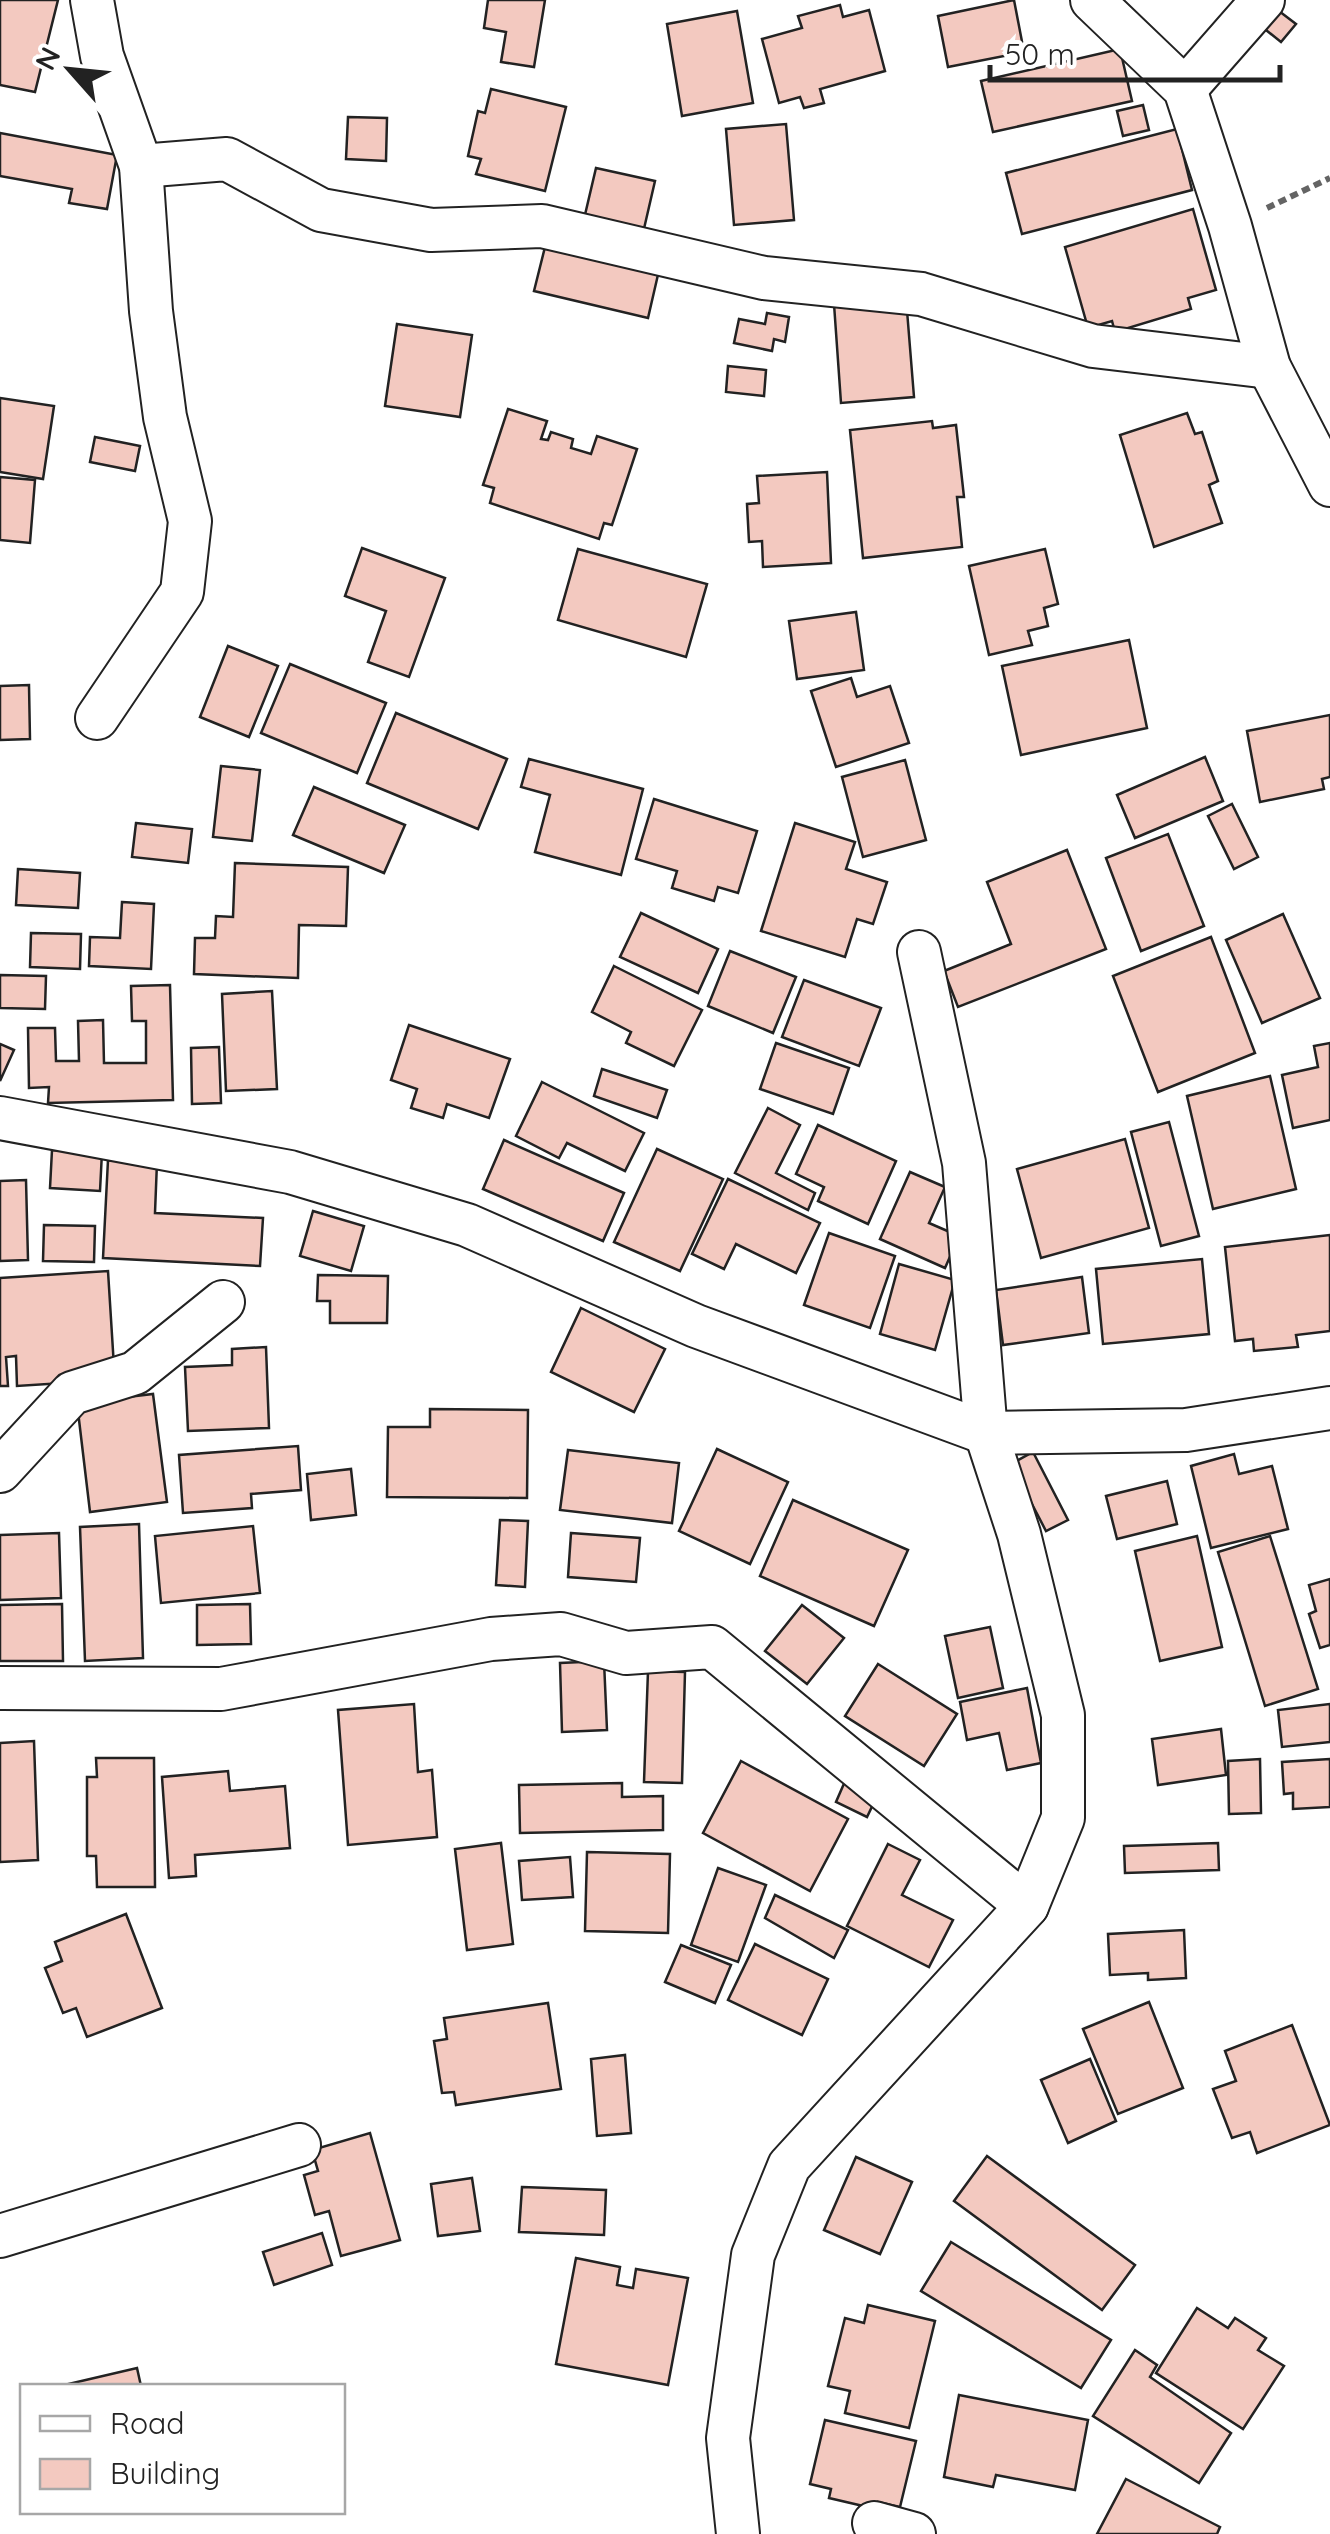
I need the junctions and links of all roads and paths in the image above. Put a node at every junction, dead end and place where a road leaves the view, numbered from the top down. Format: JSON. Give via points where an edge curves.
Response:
{"nodes":[{"id":1,"x":92,"y":0,"type":"edge"},
{"id":2,"x":1092,"y":0,"type":"edge"},
{"id":3,"x":1263,"y":0,"type":"edge"},
{"id":4,"x":1184,"y":89,"type":"junction"},
{"id":5,"x":141,"y":166,"type":"junction"},
{"id":6,"x":1330,"y":178,"type":"edge"},
{"id":7,"x":1230,"y":226,"type":"junction"},
{"id":8,"x":1268,"y":368,"type":"junction"},
{"id":9,"x":1330,"y":484,"type":"edge"},
{"id":10,"x":97,"y":718,"type":"dead end"},
{"id":11,"x":919,"y":952,"type":"dead end"},
{"id":12,"x":0,"y":1118,"type":"edge"},
{"id":13,"x":223,"y":1302,"type":"dead end"},
{"id":14,"x":1330,"y":1408,"type":"edge"},
{"id":15,"x":986,"y":1433,"type":"junction"},
{"id":16,"x":0,"y":1471,"type":"edge"},
{"id":17,"x":0,"y":1688,"type":"edge"},
{"id":18,"x":1027,"y":1906,"type":"junction"},
{"id":19,"x":298,"y":2145,"type":"dead end"},
{"id":20,"x":0,"y":2236,"type":"edge"},
{"id":21,"x":738,"y":2534,"type":"edge"}],
"edges":[{"from":1,"to":5,"type":"street","via":[[102,56]]},
{"from":2,"to":4,"type":"street"},
{"from":3,"to":4,"type":"street"},
{"from":4,"to":7,"type":"street"},
{"from":5,"to":8,"type":"street","via":[[227,159],[321,210],[431,230],[542,226],[764,278],[921,294],[1093,346]]},
{"from":5,"to":10,"type":"street","via":[[165,417],[190,521],[182,592]]},
{"from":6,"to":7,"type":"path"},
{"from":7,"to":8,"type":"street"},
{"from":8,"to":9,"type":"street"},
{"from":11,"to":15,"type":"street","via":[[964,1163]]},
{"from":12,"to":15,"type":"street","via":[[290,1172],[466,1225],[696,1326]]},
{"from":13,"to":16,"type":"street","via":[[134,1373],[72,1393]]},
{"from":14,"to":15,"type":"street","via":[[1186,1430]]},
{"from":15,"to":18,"type":"street","via":[[1019,1534],[1063,1715],[1063,1818]]},
{"from":17,"to":18,"type":"street","via":[[222,1689],[491,1639],[561,1634],[626,1653],[712,1647]]},
{"from":18,"to":21,"type":"street","via":[[789,2166],[753,2255],[740,2346],[728,2438]]},
{"from":19,"to":20,"type":"street"}]}
